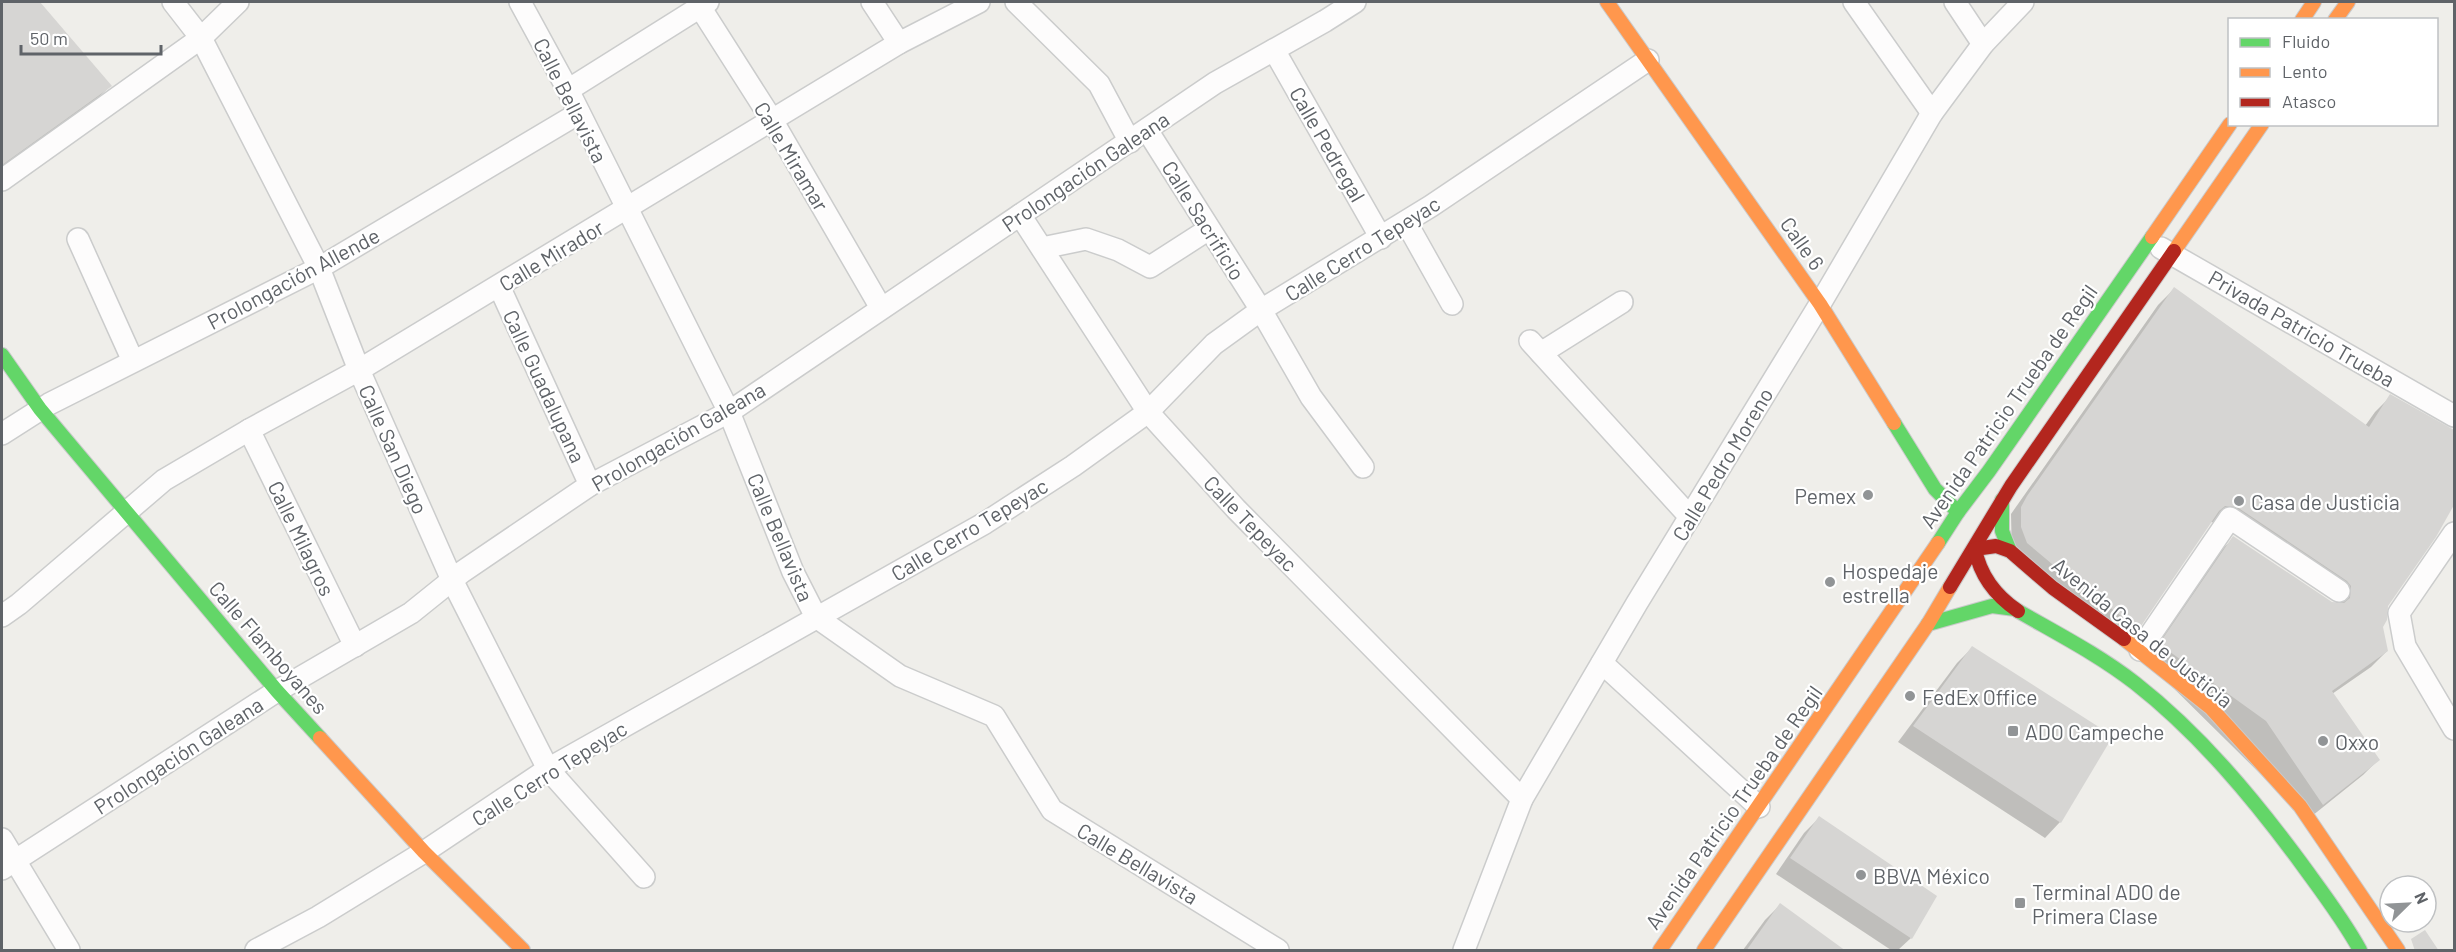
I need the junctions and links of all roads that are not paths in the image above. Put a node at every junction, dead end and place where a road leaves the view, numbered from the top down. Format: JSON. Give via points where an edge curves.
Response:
{"nodes":[{"id":1,"x":173,"y":2,"type":"edge"},
{"id":2,"x":238,"y":2,"type":"edge"},
{"id":3,"x":520,"y":2,"type":"edge"},
{"id":4,"x":872,"y":2,"type":"edge"},
{"id":5,"x":979,"y":2,"type":"edge"},
{"id":6,"x":1016,"y":2,"type":"edge"},
{"id":7,"x":1355,"y":2,"type":"edge"},
{"id":8,"x":1607,"y":2,"type":"edge"},
{"id":9,"x":1854,"y":2,"type":"edge"},
{"id":10,"x":1955,"y":2,"type":"edge"},
{"id":11,"x":2023,"y":2,"type":"edge"},
{"id":12,"x":2314,"y":2,"type":"edge"},
{"id":13,"x":2348,"y":2,"type":"edge"},
{"id":14,"x":704,"y":4,"type":"edge"},
{"id":15,"x":2303,"y":18,"type":"edge"},
{"id":16,"x":2336,"y":18,"type":"edge"},
{"id":17,"x":201,"y":38,"type":"junction"},
{"id":18,"x":899,"y":43,"type":"junction"},
{"id":19,"x":1983,"y":44,"type":"junction"},
{"id":20,"x":1274,"y":50,"type":"junction"},
{"id":21,"x":1648,"y":60,"type":"junction"},
{"id":22,"x":568,"y":90,"type":"junction"},
{"id":23,"x":579,"y":113,"type":"junction"},
{"id":24,"x":1932,"y":113,"type":"junction"},
{"id":25,"x":772,"y":120,"type":"junction"},
{"id":26,"x":2228,"y":125,"type":"edge"},
{"id":27,"x":2261,"y":126,"type":"edge"},
{"id":28,"x":1139,"y":136,"type":"junction"},
{"id":29,"x":2,"y":180,"type":"edge"},
{"id":30,"x":627,"y":209,"type":"junction"},
{"id":31,"x":1020,"y":215,"type":"junction"},
{"id":32,"x":1406,"y":222,"type":"junction"},
{"id":33,"x":1209,"y":228,"type":"junction"},
{"id":34,"x":1382,"y":238,"type":"junction"},
{"id":35,"x":78,"y":240,"type":"dead end"},
{"id":36,"x":2149,"y":241,"type":"junction"},
{"id":37,"x":1042,"y":248,"type":"junction"},
{"id":38,"x":2171,"y":253,"type":"junction"},
{"id":39,"x":319,"y":268,"type":"junction"},
{"id":40,"x":499,"y":286,"type":"junction"},
{"id":41,"x":1622,"y":302,"type":"dead end"},
{"id":42,"x":1452,"y":304,"type":"dead end"},
{"id":43,"x":1820,"y":304,"type":"junction"},
{"id":44,"x":881,"y":308,"type":"junction"},
{"id":45,"x":1261,"y":310,"type":"junction"},
{"id":46,"x":2,"y":355,"type":"edge"},
{"id":47,"x":133,"y":361,"type":"junction"},
{"id":48,"x":359,"y":370,"type":"junction"},
{"id":49,"x":40,"y":409,"type":"junction"},
{"id":50,"x":729,"y":412,"type":"junction"},
{"id":51,"x":1148,"y":412,"type":"junction"},
{"id":52,"x":2454,"y":416,"type":"edge"},
{"id":53,"x":249,"y":430,"type":"junction"},
{"id":54,"x":2,"y":434,"type":"edge"},
{"id":55,"x":1363,"y":467,"type":"dead end"},
{"id":56,"x":590,"y":485,"type":"junction"},
{"id":57,"x":2002,"y":500,"type":"junction"},
{"id":58,"x":127,"y":512,"type":"junction"},
{"id":59,"x":1958,"y":512,"type":"junction"},
{"id":60,"x":1690,"y":517,"type":"junction"},
{"id":61,"x":2454,"y":533,"type":"edge"},
{"id":62,"x":1975,"y":549,"type":"junction"},
{"id":63,"x":2010,"y":551,"type":"junction"},
{"id":64,"x":1919,"y":574,"type":"junction"},
{"id":65,"x":452,"y":580,"type":"junction"},
{"id":66,"x":2339,"y":591,"type":"dead end"},
{"id":67,"x":2015,"y":609,"type":"junction"},
{"id":68,"x":2,"y":616,"type":"edge"},
{"id":69,"x":816,"y":618,"type":"junction"},
{"id":70,"x":1928,"y":624,"type":"junction"},
{"id":71,"x":2122,"y":636,"type":"junction"},
{"id":72,"x":355,"y":646,"type":"junction"},
{"id":73,"x":2140,"y":650,"type":"junction"},
{"id":74,"x":2106,"y":662,"type":"junction"},
{"id":75,"x":1602,"y":663,"type":"junction"},
{"id":76,"x":278,"y":691,"type":"junction"},
{"id":77,"x":2454,"y":729,"type":"edge"},
{"id":78,"x":548,"y":770,"type":"junction"},
{"id":79,"x":1521,"y":799,"type":"junction"},
{"id":80,"x":1759,"y":807,"type":"junction"},
{"id":81,"x":2,"y":839,"type":"edge"},
{"id":82,"x":424,"y":852,"type":"junction"},
{"id":83,"x":9,"y":865,"type":"edge"},
{"id":84,"x":644,"y":877,"type":"dead end"},
{"id":85,"x":69,"y":951,"type":"edge"},
{"id":86,"x":256,"y":951,"type":"edge"},
{"id":87,"x":523,"y":951,"type":"edge"},
{"id":88,"x":1278,"y":951,"type":"edge"},
{"id":89,"x":1464,"y":951,"type":"edge"},
{"id":90,"x":1660,"y":951,"type":"edge"},
{"id":91,"x":1704,"y":951,"type":"edge"},
{"id":92,"x":2360,"y":951,"type":"edge"},
{"id":93,"x":2398,"y":951,"type":"edge"}],
"edges":[{"from":1,"to":17,"type":"street","name":"Calle San Diego"},
{"from":2,"to":17,"type":"street"},
{"from":3,"to":22,"type":"street","name":"Calle Bellavista"},
{"from":4,"to":18,"type":"street"},
{"from":5,"to":18,"type":"street","name":"Calle Mirador"},
{"from":6,"to":28,"type":"street","name":"Calle Sacrificio","via":[[1099,84]]},
{"from":7,"to":20,"type":"street","name":"Prolongación Galeana"},
{"from":8,"to":21,"type":"street","name":"Calle 6"},
{"from":9,"to":24,"type":"street"},
{"from":10,"to":19,"type":"street"},
{"from":11,"to":19,"type":"street","name":"Calle Pedro Moreno"},
{"from":12,"to":15,"type":"street"},
{"from":13,"to":16,"type":"street"},
{"from":14,"to":22,"type":"street"},
{"from":14,"to":25,"type":"street","name":"Calle Miramar"},
{"from":17,"to":29,"type":"street"},
{"from":17,"to":39,"type":"street","name":"Calle San Diego"},
{"from":18,"to":25,"type":"street","name":"Calle Mirador"},
{"from":19,"to":24,"type":"street","name":"Calle Pedro Moreno"},
{"from":20,"to":28,"type":"street","name":"Prolongación Galeana","via":[[1215,83]]},
{"from":20,"to":34,"type":"street","name":"Calle Pedregal"},
{"from":21,"to":32,"type":"street","name":"Calle Cerro Tepeyac"},
{"from":21,"to":43,"type":"street","name":"Calle 6"},
{"from":22,"to":23,"type":"street","name":"Calle Bellavista"},
{"from":23,"to":30,"type":"street","name":"Calle Bellavista"},
{"from":23,"to":39,"type":"street","name":"Prolongación Allende"},
{"from":24,"to":43,"type":"street","name":"Calle Pedro Moreno"},
{"from":25,"to":30,"type":"street","name":"Calle Mirador"},
{"from":25,"to":44,"type":"street","name":"Calle Miramar"},
{"from":26,"to":36,"type":"street","name":"Avenida Patricio Trueba de Regil"},
{"from":27,"to":38,"type":"street"},
{"from":28,"to":31,"type":"street","name":"Prolongación Galeana"},
{"from":28,"to":33,"type":"street","name":"Calle Sacrificio"},
{"from":30,"to":40,"type":"street","name":"Calle Mirador"},
{"from":30,"to":50,"type":"street","name":"Calle Bellavista"},
{"from":31,"to":37,"type":"street","name":"Calle Tepeyac"},
{"from":31,"to":44,"type":"street","name":"Prolongación Galeana"},
{"from":32,"to":34,"type":"street","name":"Calle Cerro Tepeyac"},
{"from":32,"to":42,"type":"street"},
{"from":33,"to":37,"type":"street","via":[[1150,267],[1086,239]]},
{"from":33,"to":45,"type":"street","name":"Calle Sacrificio"},
{"from":34,"to":45,"type":"street","name":"Calle Cerro Tepeyac"},
{"from":35,"to":47,"type":"street"},
{"from":36,"to":38,"type":"street","name":"Privada Patricio Trueba"},
{"from":36,"to":59,"type":"street","name":"Avenida Patricio Trueba de Regil"},
{"from":37,"to":51,"type":"street","name":"Calle Tepeyac"},
{"from":38,"to":52,"type":"street","name":"Privada Patricio Trueba"},
{"from":38,"to":57,"type":"street"},
{"from":39,"to":47,"type":"street","name":"Prolongación Allende"},
{"from":39,"to":48,"type":"street","name":"Calle San Diego"},
{"from":40,"to":48,"type":"street","name":"Calle Mirador"},
{"from":40,"to":56,"type":"street","name":"Calle Guadalupana"},
{"from":41,"to":60,"type":"street","via":[[1535,347]]},
{"from":43,"to":59,"type":"street","name":"Calle 6","via":[[1935,489]]},
{"from":43,"to":60,"type":"street","name":"Calle Pedro Moreno"},
{"from":44,"to":50,"type":"street","name":"Prolongación Galeana"},
{"from":45,"to":51,"type":"street","name":"Calle Cerro Tepeyac","via":[[1214,344]]},
{"from":45,"to":55,"type":"street","name":"Calle Sacrificio","via":[[1311,397]]},
{"from":46,"to":49,"type":"street","name":"Calle Flamboyanes"},
{"from":47,"to":49,"type":"street","name":"Prolongación Allende"},
{"from":48,"to":53,"type":"street","name":"Calle Mirador"},
{"from":48,"to":65,"type":"street","name":"Calle San Diego"},
{"from":49,"to":54,"type":"street","name":"Prolongación Allende"},
{"from":49,"to":58,"type":"street","name":"Calle Flamboyanes"},
{"from":50,"to":56,"type":"street","name":"Prolongación Galeana"},
{"from":50,"to":69,"type":"street","name":"Calle Bellavista","via":[[793,572]]},
{"from":51,"to":69,"type":"street","name":"Calle Cerro Tepeyac","via":[[985,523]]},
{"from":51,"to":79,"type":"street","name":"Calle Tepeyac","via":[[1236,509]]},
{"from":53,"to":58,"type":"street","name":"Calle Mirador","via":[[164,480]]},
{"from":53,"to":72,"type":"street","name":"Calle Milagros"},
{"from":56,"to":65,"type":"street","name":"Prolongación Galeana"},
{"from":57,"to":59,"type":"street","via":[[1987,512]]},
{"from":57,"to":62,"type":"street"},
{"from":57,"to":63,"type":"street","via":[[2002,531]]},
{"from":58,"to":68,"type":"street","name":"Calle Mirador"},
{"from":58,"to":76,"type":"street","name":"Calle Flamboyanes"},
{"from":59,"to":62,"type":"street"},
{"from":59,"to":64,"type":"street","name":"Avenida Patricio Trueba de Regil"},
{"from":60,"to":75,"type":"street","name":"Calle Pedro Moreno"},
{"from":61,"to":77,"type":"street","via":[[2399,613],[2405,646]]},
{"from":62,"to":63,"type":"street","via":[[1996,546]]},
{"from":62,"to":64,"type":"street","via":[[1947,555]]},
{"from":62,"to":67,"type":"street","via":[[1985,579]]},
{"from":62,"to":70,"type":"street"},
{"from":63,"to":71,"type":"street","name":"Avenida Casa de Justicia","via":[[2053,588]]},
{"from":64,"to":80,"type":"street","name":"Avenida Patricio Trueba de Regil"},
{"from":65,"to":72,"type":"street","name":"Prolongación Galeana","via":[[411,613]]},
{"from":65,"to":78,"type":"street","name":"Calle San Diego"},
{"from":66,"to":73,"type":"street","via":[[2230,518]]},
{"from":67,"to":70,"type":"street","via":[[1992,606]]},
{"from":67,"to":74,"type":"street"},
{"from":69,"to":78,"type":"street","name":"Calle Cerro Tepeyac"},
{"from":69,"to":88,"type":"street","name":"Calle Bellavista","via":[[900,676],[994,716],[1052,810]]},
{"from":70,"to":91,"type":"street"},
{"from":71,"to":73,"type":"street","name":"Avenida Casa de Justicia"},
{"from":71,"to":74,"type":"street"},
{"from":72,"to":76,"type":"street","name":"Prolongación Galeana"},
{"from":73,"to":93,"type":"street","name":"Avenida Casa de Justicia","via":[[2211,708],[2300,806]]},
{"from":74,"to":92,"type":"street","via":[[2198,740],[2268,818],[2343,920]]},
{"from":75,"to":79,"type":"street","name":"Calle Pedro Moreno"},
{"from":75,"to":80,"type":"street"},
{"from":76,"to":82,"type":"street","name":"Calle Flamboyanes"},
{"from":76,"to":83,"type":"street","name":"Prolongación Galeana"},
{"from":78,"to":82,"type":"street","name":"Calle Cerro Tepeyac"},
{"from":78,"to":84,"type":"street","name":"Calle San Diego"},
{"from":79,"to":89,"type":"street","name":"Calle Pedro Moreno"},
{"from":80,"to":90,"type":"street","name":"Avenida Patricio Trueba de Regil"},
{"from":81,"to":83,"type":"street"},
{"from":82,"to":86,"type":"street","name":"Calle Cerro Tepeyac"},
{"from":82,"to":87,"type":"street","name":"Calle Flamboyanes"},
{"from":83,"to":85,"type":"street"}]}
